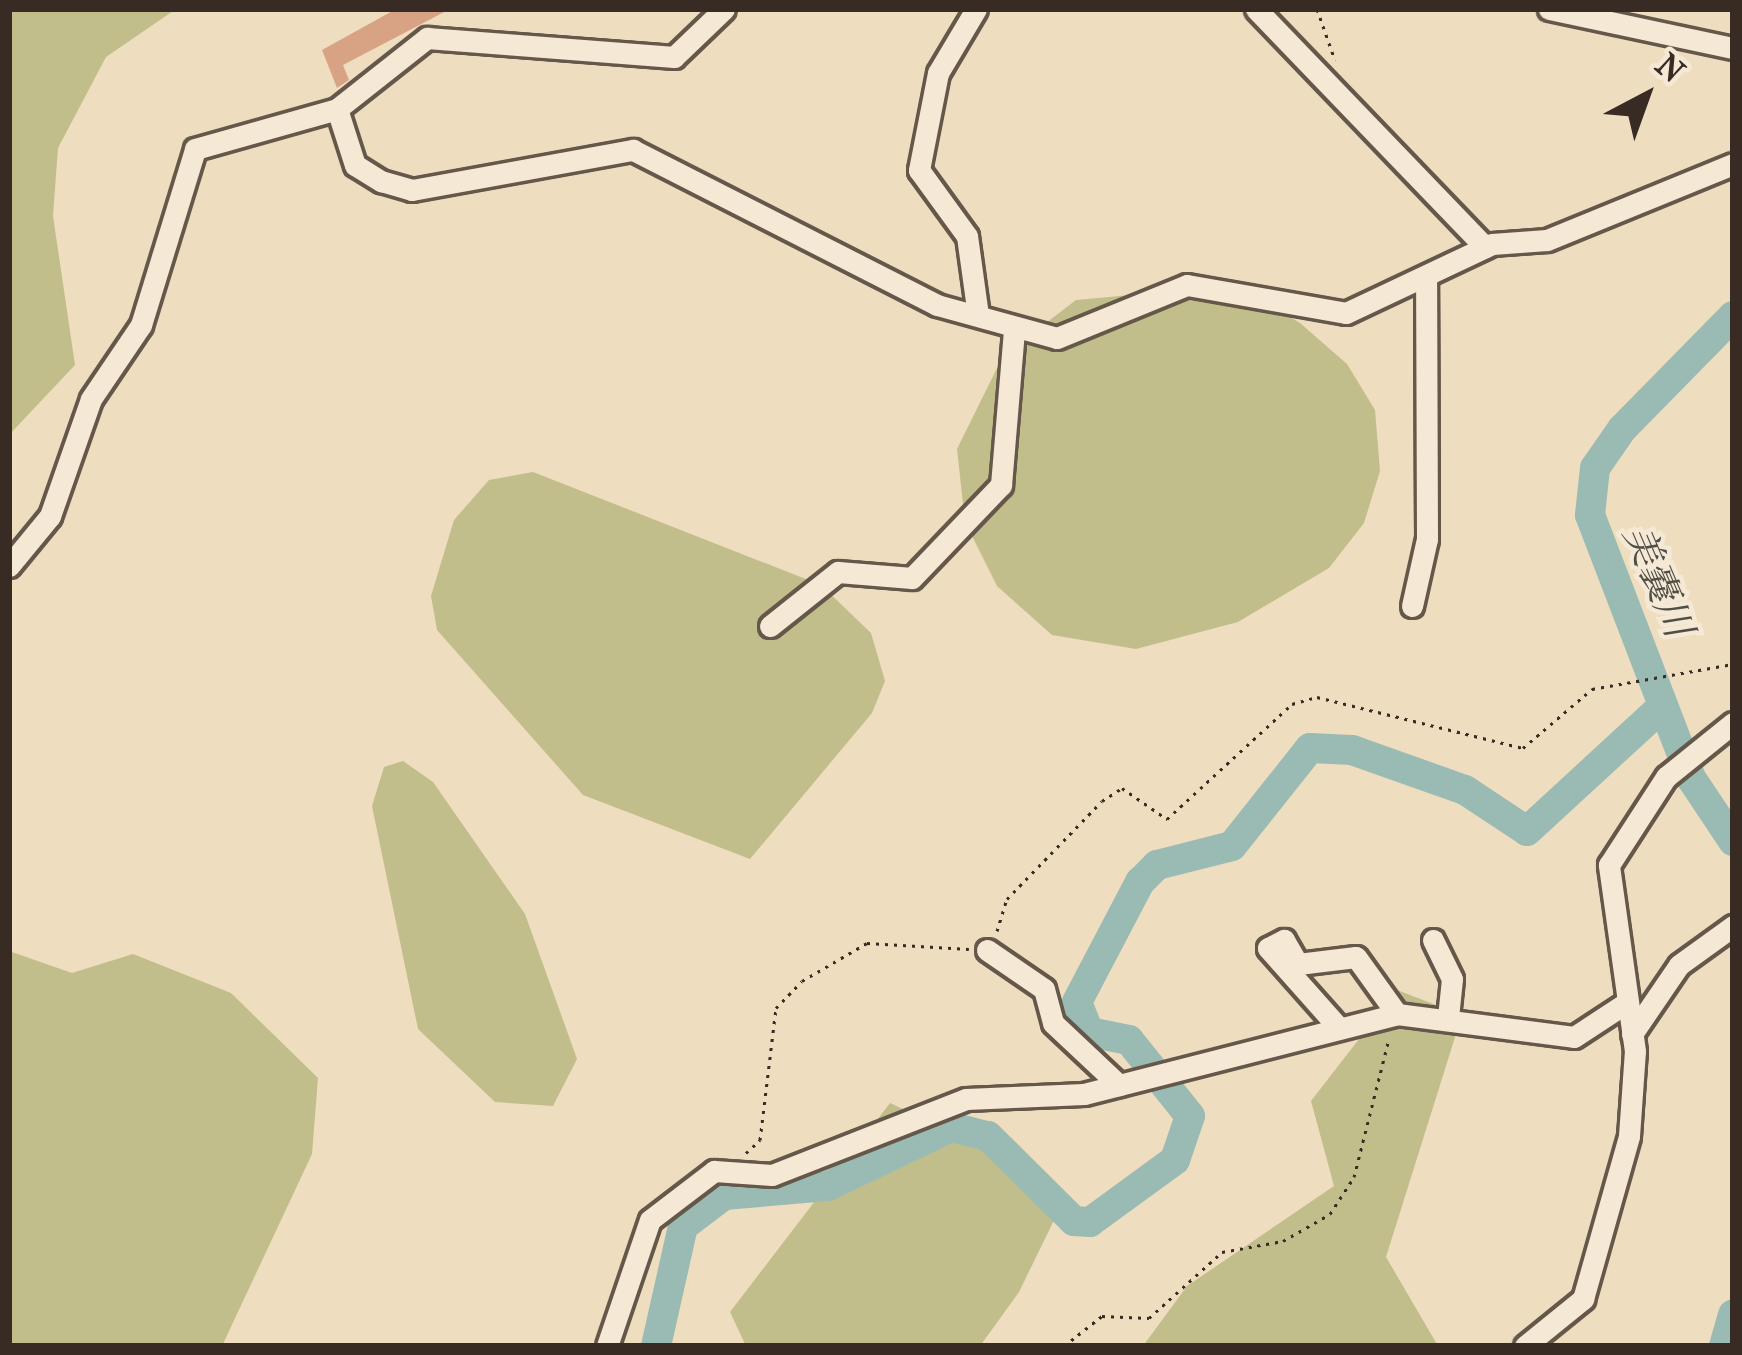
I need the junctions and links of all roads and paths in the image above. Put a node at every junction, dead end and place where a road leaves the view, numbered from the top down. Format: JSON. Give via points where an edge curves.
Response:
{"nodes":[{"id":1,"x":724,"y":9,"type":"edge"},
{"id":2,"x":976,"y":9,"type":"edge"},
{"id":3,"x":1256,"y":9,"type":"edge"},
{"id":4,"x":1549,"y":9,"type":"edge"},
{"id":5,"x":1733,"y":48,"type":"edge"},
{"id":6,"x":337,"y":109,"type":"junction"},
{"id":7,"x":1733,"y":164,"type":"edge"},
{"id":8,"x":1485,"y":247,"type":"junction"},
{"id":9,"x":1426,"y":280,"type":"junction"},
{"id":10,"x":978,"y":315,"type":"junction"},
{"id":11,"x":1014,"y":330,"type":"junction"},
{"id":12,"x":9,"y":566,"type":"edge"},
{"id":13,"x":1412,"y":606,"type":"dead end"},
{"id":14,"x":770,"y":626,"type":"dead end"},
{"id":15,"x":1733,"y":664,"type":"edge"},
{"id":16,"x":1732,"y":723,"type":"edge"},
{"id":17,"x":1727,"y":929,"type":"edge"},
{"id":18,"x":1433,"y":940,"type":"dead end"},
{"id":19,"x":987,"y":950,"type":"junction"},
{"id":20,"x":1627,"y":1003,"type":"junction"},
{"id":21,"x":1397,"y":1014,"type":"junction"},
{"id":22,"x":1448,"y":1015,"type":"junction"},
{"id":23,"x":1339,"y":1028,"type":"junction"},
{"id":24,"x":1632,"y":1034,"type":"junction"},
{"id":25,"x":1119,"y":1085,"type":"junction"},
{"id":26,"x":727,"y":1171,"type":"junction"},
{"id":27,"x":607,"y":1346,"type":"edge"},
{"id":28,"x":1064,"y":1346,"type":"edge"},
{"id":29,"x":1525,"y":1346,"type":"edge"}],
"edges":[{"from":1,"to":6,"type":"street","via":[[674,57],[427,38]]},
{"from":2,"to":10,"type":"street","via":[[938,73],[919,170],[967,236]]},
{"from":3,"to":8,"type":"street"},
{"from":4,"to":5,"type":"street"},
{"from":6,"to":10,"type":"street","via":[[355,165],[382,181],[412,190],[633,150],[777,232]]},
{"from":6,"to":12,"type":"street","via":[[195,149],[140,325],[92,399],[50,515]]},
{"from":7,"to":8,"type":"street","via":[[1547,240]]},
{"from":8,"to":9,"type":"street"},
{"from":9,"to":11,"type":"street","via":[[1346,313],[1187,285],[1057,338]]},
{"from":9,"to":13,"type":"street","via":[[1427,539]]},
{"from":10,"to":11,"type":"street"},
{"from":11,"to":14,"type":"street","via":[[1001,485],[912,578],[838,572]]},
{"from":15,"to":19,"type":"path","via":[[1603,687],[1523,748],[1318,697],[1292,704],[1167,819],[1122,788],[1102,801],[1006,899]]},
{"from":16,"to":20,"type":"street","via":[[1648,797],[1606,884]]},
{"from":17,"to":24,"type":"street","via":[[1679,965]]},
{"from":18,"to":22,"type":"street","via":[[1452,979]]},
{"from":19,"to":25,"type":"street","via":[[1044,989],[1053,1023]]},
{"from":19,"to":26,"type":"path","via":[[867,943],[819,966],[776,1008],[760,1140]]},
{"from":20,"to":22,"type":"street","via":[[1574,1037]]},
{"from":20,"to":24,"type":"street"},
{"from":21,"to":22,"type":"street"},
{"from":21,"to":23,"type":"street"},
{"from":21,"to":23,"type":"street","via":[[1356,957],[1298,964],[1284,940],[1268,948]]},
{"from":21,"to":28,"type":"path","via":[[1356,1137],[1354,1178],[1330,1214],[1283,1241],[1222,1252],[1150,1318],[1102,1316]]},
{"from":23,"to":25,"type":"street"},
{"from":24,"to":29,"type":"street","via":[[1629,1136],[1583,1299]]},
{"from":25,"to":26,"type":"street","via":[[966,1099],[772,1175]]},
{"from":26,"to":27,"type":"street","via":[[693,1179],[650,1220]]}]}
